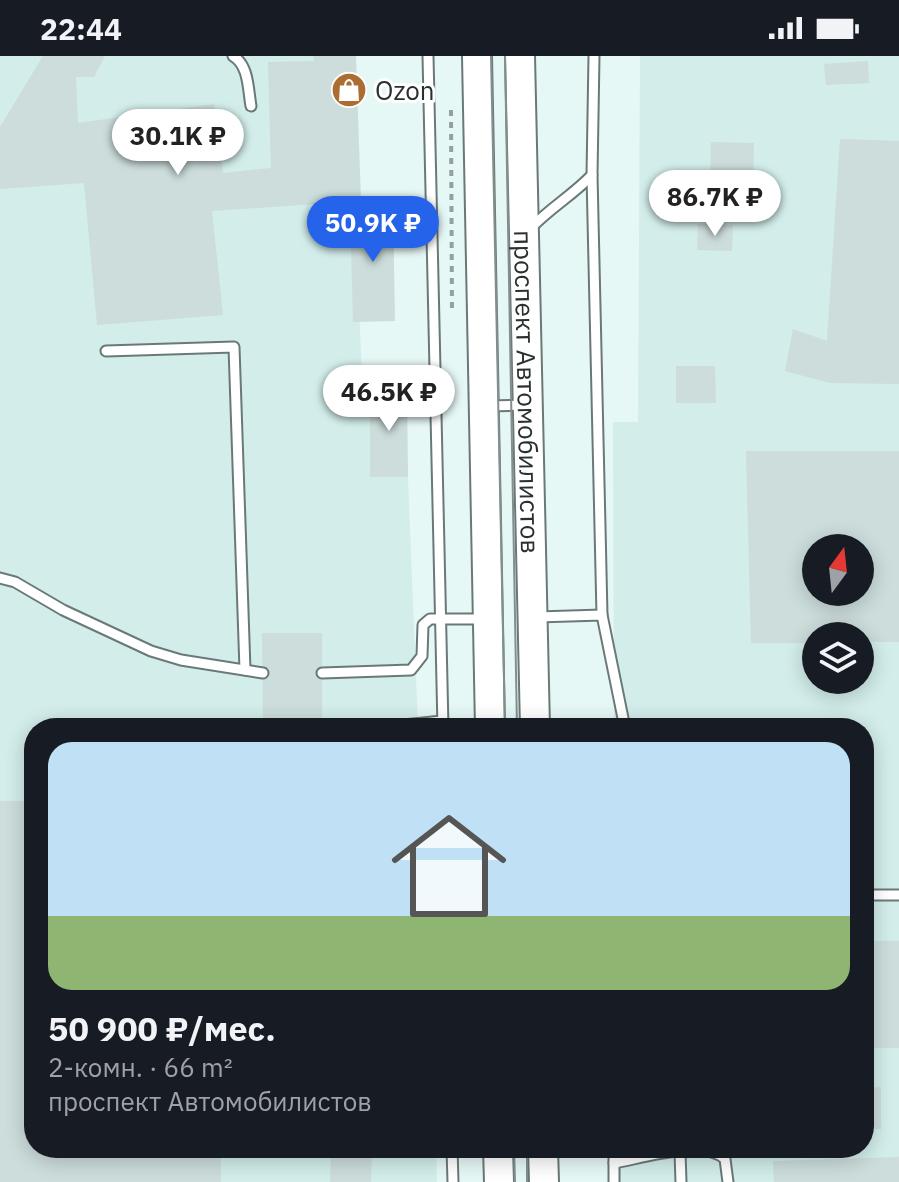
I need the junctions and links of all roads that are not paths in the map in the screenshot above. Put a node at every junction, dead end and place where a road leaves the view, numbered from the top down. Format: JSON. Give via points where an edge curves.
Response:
{"nodes":[{"id":1,"x":233,"y":56,"type":"edge"},
{"id":2,"x":428,"y":56,"type":"edge"},
{"id":3,"x":477,"y":56,"type":"edge"},
{"id":4,"x":520,"y":56,"type":"edge"},
{"id":5,"x":594,"y":56,"type":"edge"},
{"id":6,"x":251,"y":106,"type":"dead end"},
{"id":7,"x":592,"y":175,"type":"junction"},
{"id":8,"x":523,"y":237,"type":"junction"},
{"id":9,"x":106,"y":351,"type":"dead end"},
{"id":10,"x":527,"y":405,"type":"junction"},
{"id":11,"x":484,"y":406,"type":"junction"},
{"id":12,"x":0,"y":578,"type":"edge"},
{"id":13,"x":602,"y":615,"type":"junction"},
{"id":14,"x":533,"y":617,"type":"junction"},
{"id":15,"x":440,"y":618,"type":"junction"},
{"id":16,"x":488,"y":620,"type":"junction"},
{"id":17,"x":245,"y":670,"type":"junction"},
{"id":18,"x":263,"y":673,"type":"dead end"},
{"id":19,"x":322,"y":673,"type":"dead end"},
{"id":20,"x":442,"y":718,"type":"edge"},
{"id":21,"x":490,"y":718,"type":"edge"},
{"id":22,"x":535,"y":718,"type":"edge"},
{"id":23,"x":623,"y":718,"type":"edge"},
{"id":24,"x":874,"y":895,"type":"edge"},
{"id":25,"x":899,"y":895,"type":"edge"},
{"id":26,"x":452,"y":1158,"type":"edge"},
{"id":27,"x":498,"y":1158,"type":"edge"},
{"id":28,"x":543,"y":1158,"type":"edge"},
{"id":29,"x":614,"y":1158,"type":"edge"},
{"id":30,"x":644,"y":1158,"type":"edge"},
{"id":31,"x":680,"y":1158,"type":"edge"},
{"id":32,"x":724,"y":1158,"type":"edge"},
{"id":33,"x":614,"y":1163,"type":"junction"},
{"id":34,"x":453,"y":1182,"type":"edge"},
{"id":35,"x":499,"y":1182,"type":"edge"},
{"id":36,"x":544,"y":1182,"type":"edge"},
{"id":37,"x":614,"y":1182,"type":"edge"},
{"id":38,"x":681,"y":1182,"type":"edge"},
{"id":39,"x":728,"y":1182,"type":"edge"}],
"edges":[{"from":1,"to":6,"type":"lane","via":[[245,71]]},
{"from":2,"to":15,"type":"lane"},
{"from":3,"to":11,"type":"main road","name":"проспект Автомобилистов"},
{"from":4,"to":8,"type":"main road","name":"проспект Автомобилистов"},
{"from":5,"to":7,"type":"lane"},
{"from":7,"to":8,"type":"lane"},
{"from":7,"to":13,"type":"lane"},
{"from":8,"to":10,"type":"main road","name":"проспект Автомобилистов"},
{"from":9,"to":17,"type":"lane","via":[[234,347]]},
{"from":10,"to":11,"type":"lane"},
{"from":10,"to":14,"type":"main road","name":"проспект Автомобилистов"},
{"from":11,"to":16,"type":"main road","name":"проспект Автомобилистов"},
{"from":12,"to":17,"type":"lane","via":[[151,651]]},
{"from":13,"to":14,"type":"lane"},
{"from":13,"to":23,"type":"lane"},
{"from":14,"to":22,"type":"main road","name":"проспект Автомобилистов"},
{"from":15,"to":16,"type":"lane"},
{"from":15,"to":19,"type":"lane","via":[[423,625],[422,656],[411,670]]},
{"from":15,"to":20,"type":"lane"},
{"from":16,"to":21,"type":"main road","name":"проспект Автомобилистов"},
{"from":17,"to":18,"type":"lane"},
{"from":24,"to":25,"type":"lane"},
{"from":26,"to":34,"type":"lane"},
{"from":27,"to":35,"type":"main road"},
{"from":28,"to":36,"type":"main road"},
{"from":29,"to":33,"type":"lane"},
{"from":30,"to":33,"type":"lane"},
{"from":31,"to":38,"type":"lane"},
{"from":32,"to":39,"type":"lane"},
{"from":33,"to":37,"type":"lane"}]}
